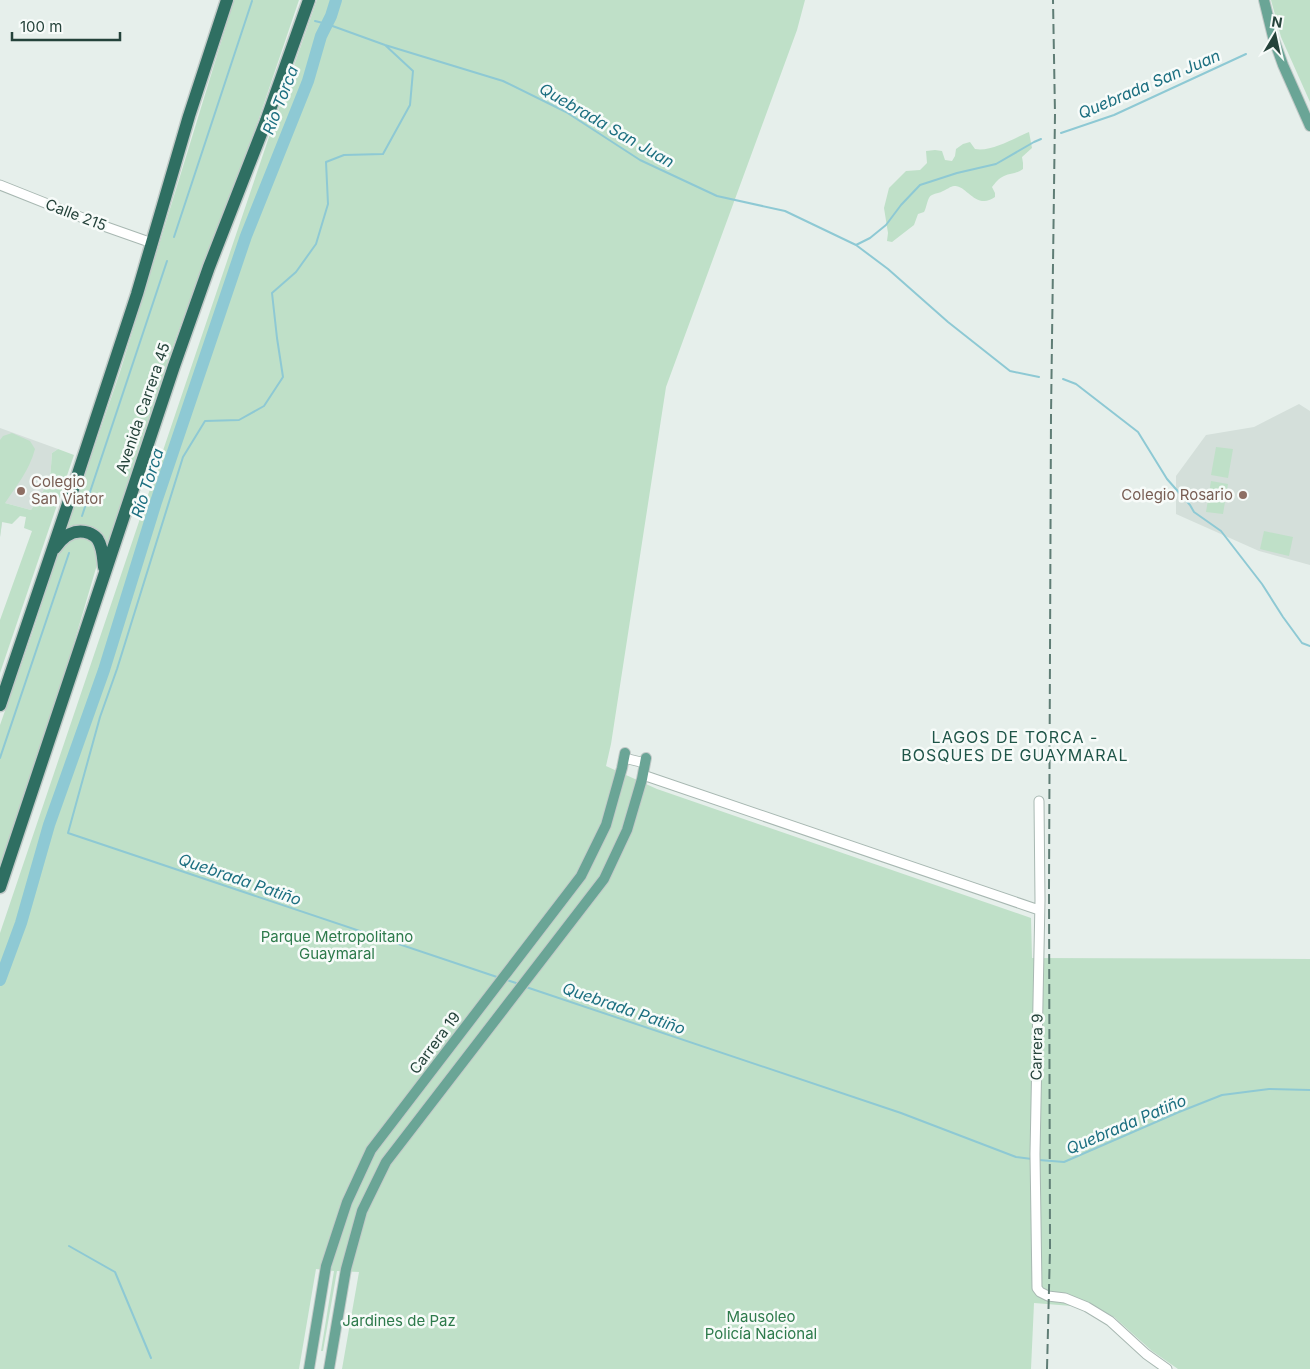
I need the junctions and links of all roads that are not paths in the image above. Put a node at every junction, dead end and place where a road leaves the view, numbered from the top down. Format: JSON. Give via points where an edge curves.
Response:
{"nodes":[{"id":1,"x":227,"y":0,"type":"edge"},
{"id":2,"x":309,"y":0,"type":"edge"},
{"id":3,"x":1264,"y":0,"type":"edge"},
{"id":4,"x":1310,"y":126,"type":"edge"},
{"id":5,"x":0,"y":185,"type":"edge"},
{"id":6,"x":152,"y":242,"type":"junction"},
{"id":7,"x":50,"y":555,"type":"junction"},
{"id":8,"x":105,"y":572,"type":"junction"},
{"id":9,"x":0,"y":705,"type":"edge"},
{"id":10,"x":624,"y":755,"type":"joint"},
{"id":11,"x":646,"y":761,"type":"joint"},
{"id":12,"x":643,"y":775,"type":"junction"},
{"id":13,"x":1039,"y":801,"type":"dead end"},
{"id":14,"x":0,"y":887,"type":"edge"},
{"id":15,"x":1039,"y":910,"type":"junction"},
{"id":16,"x":309,"y":1369,"type":"edge"},
{"id":17,"x":328,"y":1369,"type":"edge"},
{"id":18,"x":1167,"y":1369,"type":"edge"}],
"edges":[{"from":1,"to":6,"type":"highway"},
{"from":2,"to":8,"type":"highway","name":"Avenida Carrera 45","via":[[177,357]]},
{"from":3,"to":4,"type":"main road","via":[[1283,65]]},
{"from":5,"to":6,"type":"street","name":"Calle 215"},
{"from":6,"to":7,"type":"highway"},
{"from":7,"to":8,"type":"highway","via":[[64,537],[82,531],[99,541]]},
{"from":7,"to":9,"type":"highway"},
{"from":8,"to":14,"type":"highway","name":"Avenida Carrera 45"},
{"from":10,"to":11,"type":"street"},
{"from":10,"to":16,"type":"main road","name":"Carrera 19","via":[[606,825],[581,876],[371,1150],[347,1202],[326,1266]]},
{"from":11,"to":12,"type":"main road"},
{"from":12,"to":15,"type":"street"},
{"from":12,"to":17,"type":"main road","via":[[627,830],[604,879],[386,1162],[362,1211],[346,1269]]},
{"from":13,"to":15,"type":"street","name":"Carrera 9"},
{"from":15,"to":18,"type":"street","name":"Carrera 9","via":[[1035,1161],[1037,1288],[1048,1296],[1065,1298],[1088,1307],[1110,1321]]}]}
